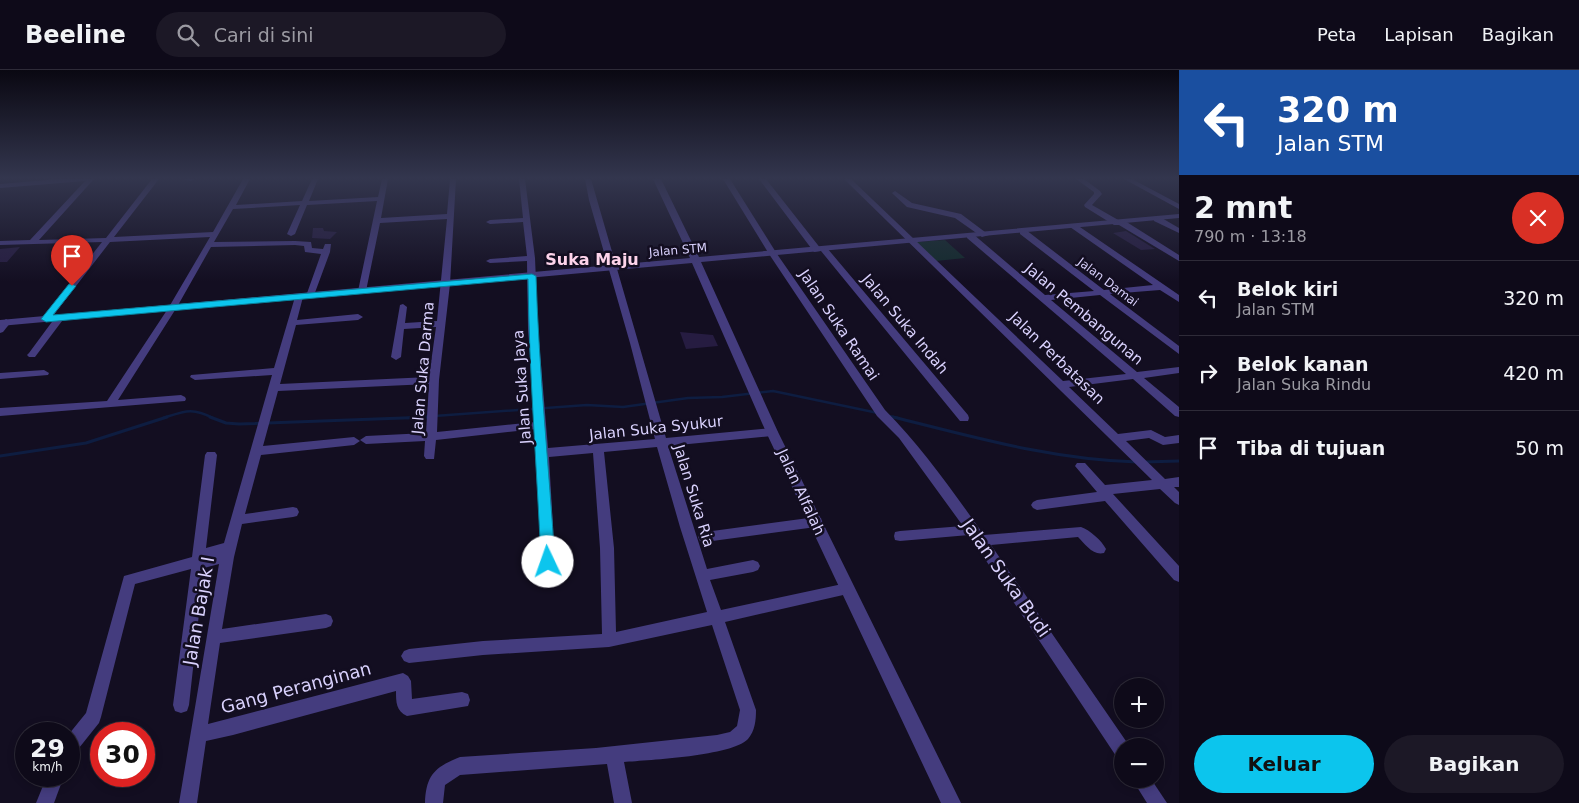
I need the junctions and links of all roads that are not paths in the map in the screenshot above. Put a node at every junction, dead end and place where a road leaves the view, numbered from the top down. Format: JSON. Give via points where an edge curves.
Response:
{"nodes":[{"id":1,"x":59,"y":213,"type":"edge"},
{"id":2,"x":129,"y":213,"type":"edge"},
{"id":3,"x":226,"y":213,"type":"edge"},
{"id":4,"x":301,"y":213,"type":"edge"},
{"id":5,"x":377,"y":213,"type":"edge"},
{"id":6,"x":526,"y":213,"type":"edge"},
{"id":7,"x":597,"y":213,"type":"edge"},
{"id":8,"x":673,"y":213,"type":"edge"},
{"id":9,"x":747,"y":213,"type":"edge"},
{"id":10,"x":790,"y":213,"type":"edge"},
{"id":11,"x":881,"y":213,"type":"edge"},
{"id":12,"x":946,"y":213,"type":"edge"},
{"id":13,"x":1103,"y":213,"type":"edge"},
{"id":14,"x":451,"y":216,"type":"joint"},
{"id":15,"x":1179,"y":216,"type":"edge"},
{"id":16,"x":1157,"y":219,"type":"junction"},
{"id":17,"x":527,"y":220,"type":"junction"},
{"id":18,"x":376,"y":221,"type":"junction"},
{"id":19,"x":490,"y":222,"type":"dead end"},
{"id":20,"x":1119,"y":223,"type":"junction"},
{"id":21,"x":1074,"y":227,"type":"junction"},
{"id":22,"x":1023,"y":232,"type":"junction"},
{"id":23,"x":1179,"y":232,"type":"edge"},
{"id":24,"x":214,"y":234,"type":"junction"},
{"id":25,"x":291,"y":234,"type":"dead end"},
{"id":26,"x":985,"y":235,"type":"junction"},
{"id":27,"x":970,"y":236,"type":"junction"},
{"id":28,"x":108,"y":240,"type":"junction"},
{"id":29,"x":32,"y":242,"type":"junction"},
{"id":30,"x":910,"y":242,"type":"junction"},
{"id":31,"x":0,"y":243,"type":"edge"},
{"id":32,"x":208,"y":245,"type":"junction"},
{"id":33,"x":820,"y":250,"type":"junction"},
{"id":34,"x":773,"y":254,"type":"junction"},
{"id":35,"x":531,"y":258,"type":"junction"},
{"id":36,"x":1179,"y":259,"type":"edge"},
{"id":37,"x":490,"y":261,"type":"dead end"},
{"id":38,"x":696,"y":261,"type":"junction"},
{"id":39,"x":612,"y":268,"type":"junction"},
{"id":40,"x":532,"y":276,"type":"junction"},
{"id":41,"x":446,"y":284,"type":"junction"},
{"id":42,"x":1161,"y":287,"type":"junction"},
{"id":43,"x":362,"y":291,"type":"junction"},
{"id":44,"x":1100,"y":292,"type":"junction"},
{"id":45,"x":305,"y":296,"type":"junction"},
{"id":46,"x":1042,"y":298,"type":"junction"},
{"id":47,"x":1179,"y":299,"type":"edge"},
{"id":48,"x":403,"y":307,"type":"dead end"},
{"id":49,"x":173,"y":308,"type":"junction"},
{"id":50,"x":60,"y":318,"type":"junction"},
{"id":51,"x":358,"y":318,"type":"dead end"},
{"id":52,"x":46,"y":319,"type":"junction"},
{"id":53,"x":292,"y":324,"type":"junction"},
{"id":54,"x":441,"y":324,"type":"junction"},
{"id":55,"x":2,"y":325,"type":"edge"},
{"id":56,"x":400,"y":326,"type":"junction"},
{"id":57,"x":1179,"y":351,"type":"edge"},
{"id":58,"x":32,"y":354,"type":"dead end"},
{"id":59,"x":396,"y":357,"type":"dead end"},
{"id":60,"x":1179,"y":370,"type":"edge"},
{"id":61,"x":279,"y":371,"type":"junction"},
{"id":62,"x":44,"y":373,"type":"dead end"},
{"id":63,"x":0,"y":376,"type":"edge"},
{"id":64,"x":1134,"y":376,"type":"junction"},
{"id":65,"x":195,"y":377,"type":"dead end"},
{"id":66,"x":434,"y":380,"type":"junction"},
{"id":67,"x":1062,"y":385,"type":"junction"},
{"id":68,"x":274,"y":388,"type":"junction"},
{"id":69,"x":181,"y":398,"type":"dead end"},
{"id":70,"x":110,"y":404,"type":"junction"},
{"id":71,"x":0,"y":412,"type":"edge"},
{"id":72,"x":1179,"y":413,"type":"edge"},
{"id":73,"x":885,"y":418,"type":"joint"},
{"id":74,"x":964,"y":418,"type":"dead end"},
{"id":75,"x":540,"y":425,"type":"junction"},
{"id":76,"x":772,"y":432,"type":"junction"},
{"id":77,"x":431,"y":437,"type":"junction"},
{"id":78,"x":1117,"y":438,"type":"junction"},
{"id":79,"x":1179,"y":439,"type":"edge"},
{"id":80,"x":366,"y":440,"type":"dead end"},
{"id":81,"x":354,"y":441,"type":"dead end"},
{"id":82,"x":660,"y":441,"type":"junction"},
{"id":83,"x":598,"y":448,"type":"junction"},
{"id":84,"x":256,"y":451,"type":"junction"},
{"id":85,"x":543,"y":453,"type":"junction"},
{"id":86,"x":211,"y":455,"type":"dead end"},
{"id":87,"x":430,"y":456,"type":"dead end"},
{"id":88,"x":1081,"y":466,"type":"dead end"},
{"id":89,"x":1179,"y":482,"type":"edge"},
{"id":90,"x":1162,"y":483,"type":"junction"},
{"id":91,"x":1105,"y":493,"type":"junction"},
{"id":92,"x":1179,"y":500,"type":"edge"},
{"id":93,"x":1037,"y":505,"type":"dead end"},
{"id":94,"x":293,"y":512,"type":"dead end"},
{"id":95,"x":237,"y":520,"type":"junction"},
{"id":96,"x":816,"y":522,"type":"junction"},
{"id":97,"x":900,"y":536,"type":"dead end"},
{"id":98,"x":976,"y":536,"type":"junction"},
{"id":99,"x":705,"y":537,"type":"dead end"},
{"id":100,"x":1099,"y":549,"type":"dead end"},
{"id":101,"x":229,"y":552,"type":"junction"},
{"id":102,"x":198,"y":561,"type":"junction"},
{"id":103,"x":548,"y":562,"type":"dead end"},
{"id":104,"x":753,"y":566,"type":"dead end"},
{"id":105,"x":702,"y":576,"type":"junction"},
{"id":106,"x":1179,"y":576,"type":"edge"},
{"id":107,"x":847,"y":589,"type":"junction"},
{"id":108,"x":718,"y":618,"type":"junction"},
{"id":109,"x":326,"y":621,"type":"dead end"},
{"id":110,"x":213,"y":637,"type":"junction"},
{"id":111,"x":609,"y":640,"type":"junction"},
{"id":112,"x":409,"y":656,"type":"dead end"},
{"id":113,"x":462,"y":700,"type":"dead end"},
{"id":114,"x":181,"y":704,"type":"dead end"},
{"id":115,"x":80,"y":734,"type":"edge"},
{"id":116,"x":199,"y":734,"type":"junction"},
{"id":117,"x":1114,"y":738,"type":"edge"},
{"id":118,"x":614,"y":755,"type":"junction"},
{"id":119,"x":52,"y":787,"type":"edge"},
{"id":120,"x":1148,"y":788,"type":"edge"},
{"id":121,"x":45,"y":803,"type":"edge"},
{"id":122,"x":188,"y":803,"type":"edge"},
{"id":123,"x":434,"y":803,"type":"edge"},
{"id":124,"x":623,"y":803,"type":"edge"},
{"id":125,"x":951,"y":803,"type":"edge"},
{"id":126,"x":1158,"y":803,"type":"edge"}],
"edges":[{"from":1,"to":29,"type":"street"},
{"from":2,"to":28,"type":"street"},
{"from":3,"to":24,"type":"street"},
{"from":4,"to":25,"type":"street"},
{"from":5,"to":18,"type":"street"},
{"from":6,"to":17,"type":"street","name":"Jalan Suka Jaya"},
{"from":7,"to":39,"type":"street","name":"Jalan Suka Ria"},
{"from":8,"to":38,"type":"street","name":"Jalan Alfalah"},
{"from":9,"to":34,"type":"street","name":"Jalan Suka Ramai"},
{"from":10,"to":33,"type":"street","name":"Jalan Suka Indah"},
{"from":11,"to":30,"type":"street","name":"Jalan Perbatasan"},
{"from":12,"to":26,"type":"street","via":[[958,216]]},
{"from":13,"to":20,"type":"street"},
{"from":14,"to":18,"type":"street"},
{"from":14,"to":41,"type":"street","name":"Jalan Suka Darma"},
{"from":15,"to":16,"type":"street","name":"Jalan STM"},
{"from":16,"to":20,"type":"street","name":"Jalan STM"},
{"from":16,"to":23,"type":"street"},
{"from":17,"to":19,"type":"street"},
{"from":17,"to":35,"type":"street","name":"Jalan Suka Jaya"},
{"from":18,"to":43,"type":"street"},
{"from":20,"to":21,"type":"street","name":"Jalan STM"},
{"from":20,"to":36,"type":"street"},
{"from":21,"to":22,"type":"street","name":"Jalan STM"},
{"from":21,"to":42,"type":"street"},
{"from":22,"to":26,"type":"street","name":"Jalan STM"},
{"from":22,"to":44,"type":"street","name":"Jalan Damai"},
{"from":24,"to":28,"type":"street"},
{"from":24,"to":32,"type":"street"},
{"from":26,"to":27,"type":"street","name":"Jalan STM"},
{"from":27,"to":30,"type":"street","name":"Jalan STM"},
{"from":27,"to":46,"type":"street","name":"Jalan Pembangunan"},
{"from":28,"to":29,"type":"street"},
{"from":28,"to":52,"type":"street"},
{"from":29,"to":31,"type":"street"},
{"from":30,"to":33,"type":"street","name":"Jalan STM"},
{"from":30,"to":67,"type":"street","name":"Jalan Perbatasan"},
{"from":32,"to":45,"type":"street","name":"Jalan Bajak I","via":[[295,243],[308,244],[308,250],[327,248]]},
{"from":32,"to":49,"type":"street"},
{"from":33,"to":34,"type":"street","name":"Jalan STM"},
{"from":33,"to":74,"type":"street","name":"Jalan Suka Indah"},
{"from":34,"to":38,"type":"street","name":"Jalan STM"},
{"from":34,"to":73,"type":"street","name":"Jalan Suka Ramai"},
{"from":35,"to":37,"type":"street"},
{"from":35,"to":40,"type":"street","name":"Jalan Suka Jaya"},
{"from":38,"to":39,"type":"street","name":"Jalan STM"},
{"from":38,"to":76,"type":"street","name":"Jalan Alfalah"},
{"from":39,"to":40,"type":"street","name":"Jalan STM"},
{"from":39,"to":82,"type":"street","name":"Jalan Suka Ria","via":[[649,392]]},
{"from":40,"to":41,"type":"street","name":"Jalan STM"},
{"from":40,"to":75,"type":"street","name":"Jalan Suka Jaya"},
{"from":41,"to":43,"type":"street","name":"Jalan STM"},
{"from":41,"to":54,"type":"street","name":"Jalan Suka Darma"},
{"from":42,"to":44,"type":"street"},
{"from":42,"to":47,"type":"street"},
{"from":43,"to":45,"type":"street","name":"Jalan STM"},
{"from":44,"to":46,"type":"street"},
{"from":44,"to":57,"type":"street","name":"Jalan Damai"},
{"from":45,"to":49,"type":"street","name":"Jalan STM"},
{"from":45,"to":53,"type":"street","name":"Jalan Bajak I"},
{"from":46,"to":64,"type":"street","name":"Jalan Pembangunan"},
{"from":48,"to":56,"type":"street"},
{"from":49,"to":50,"type":"street","name":"Jalan STM"},
{"from":49,"to":70,"type":"street"},
{"from":50,"to":52,"type":"street","name":"Jalan STM"},
{"from":50,"to":58,"type":"street"},
{"from":51,"to":53,"type":"street"},
{"from":52,"to":55,"type":"street","name":"Jalan STM"},
{"from":53,"to":61,"type":"street","name":"Jalan Bajak I"},
{"from":54,"to":56,"type":"street"},
{"from":54,"to":66,"type":"street","name":"Jalan Suka Darma"},
{"from":56,"to":59,"type":"street"},
{"from":60,"to":64,"type":"street"},
{"from":61,"to":65,"type":"street"},
{"from":61,"to":68,"type":"street","name":"Jalan Bajak I"},
{"from":62,"to":63,"type":"street"},
{"from":64,"to":67,"type":"street"},
{"from":64,"to":72,"type":"street","name":"Jalan Pembangunan"},
{"from":66,"to":68,"type":"street"},
{"from":66,"to":77,"type":"street","name":"Jalan Suka Darma"},
{"from":67,"to":78,"type":"street","name":"Jalan Perbatasan"},
{"from":68,"to":84,"type":"street","name":"Jalan Bajak I"},
{"from":69,"to":70,"type":"street"},
{"from":70,"to":71,"type":"street"},
{"from":73,"to":98,"type":"street","name":"Jalan Suka Budi","via":[[903,435]]},
{"from":75,"to":77,"type":"street"},
{"from":75,"to":85,"type":"street","name":"Jalan Suka Jaya"},
{"from":76,"to":82,"type":"street","name":"Jalan Suka Syukur"},
{"from":76,"to":96,"type":"street","name":"Jalan Alfalah"},
{"from":77,"to":80,"type":"street"},
{"from":77,"to":87,"type":"street","name":"Jalan Suka Darma"},
{"from":78,"to":79,"type":"street","via":[[1151,434],[1163,441]]},
{"from":78,"to":90,"type":"street","name":"Jalan Perbatasan"},
{"from":81,"to":84,"type":"street"},
{"from":82,"to":83,"type":"street","name":"Jalan Suka Syukur"},
{"from":82,"to":105,"type":"street","name":"Jalan Suka Ria"},
{"from":83,"to":85,"type":"street","name":"Jalan Suka Syukur"},
{"from":83,"to":111,"type":"street","via":[[607,557]]},
{"from":84,"to":95,"type":"street","name":"Jalan Bajak I"},
{"from":85,"to":103,"type":"street","name":"Jalan Suka Jaya"},
{"from":86,"to":102,"type":"street"},
{"from":88,"to":91,"type":"street"},
{"from":89,"to":90,"type":"street"},
{"from":90,"to":91,"type":"street"},
{"from":90,"to":92,"type":"street","name":"Jalan Perbatasan"},
{"from":91,"to":93,"type":"street"},
{"from":91,"to":106,"type":"street"},
{"from":94,"to":95,"type":"street"},
{"from":95,"to":101,"type":"street","name":"Jalan Bajak I"},
{"from":96,"to":99,"type":"street"},
{"from":96,"to":107,"type":"street","name":"Jalan Alfalah"},
{"from":97,"to":98,"type":"street"},
{"from":98,"to":100,"type":"street","via":[[1081,532]]},
{"from":98,"to":117,"type":"street","name":"Jalan Suka Budi"},
{"from":101,"to":102,"type":"street","via":[[204,562]]},
{"from":101,"to":110,"type":"street","name":"Jalan Bajak I"},
{"from":102,"to":114,"type":"street"},
{"from":102,"to":115,"type":"street","via":[[132,578],[127,583],[93,718]]},
{"from":104,"to":105,"type":"street"},
{"from":105,"to":108,"type":"street","name":"Jalan Suka Ria"},
{"from":107,"to":108,"type":"street"},
{"from":107,"to":125,"type":"street","name":"Jalan Alfalah"},
{"from":108,"to":111,"type":"street"},
{"from":108,"to":118,"type":"street","name":"Jalan Suka Ria","via":[[748,710],[744,730],[737,737],[701,746]]},
{"from":109,"to":110,"type":"street"},
{"from":110,"to":116,"type":"street","name":"Jalan Bajak I"},
{"from":111,"to":112,"type":"street"},
{"from":113,"to":116,"type":"street","name":"Gang Peranginan","via":[[407,708],[403,681]]},
{"from":116,"to":122,"type":"street","name":"Jalan Bajak I"},
{"from":118,"to":123,"type":"street","via":[[460,766],[439,777]]},
{"from":118,"to":124,"type":"street"},
{"from":119,"to":121,"type":"street"},
{"from":120,"to":126,"type":"street"}]}
